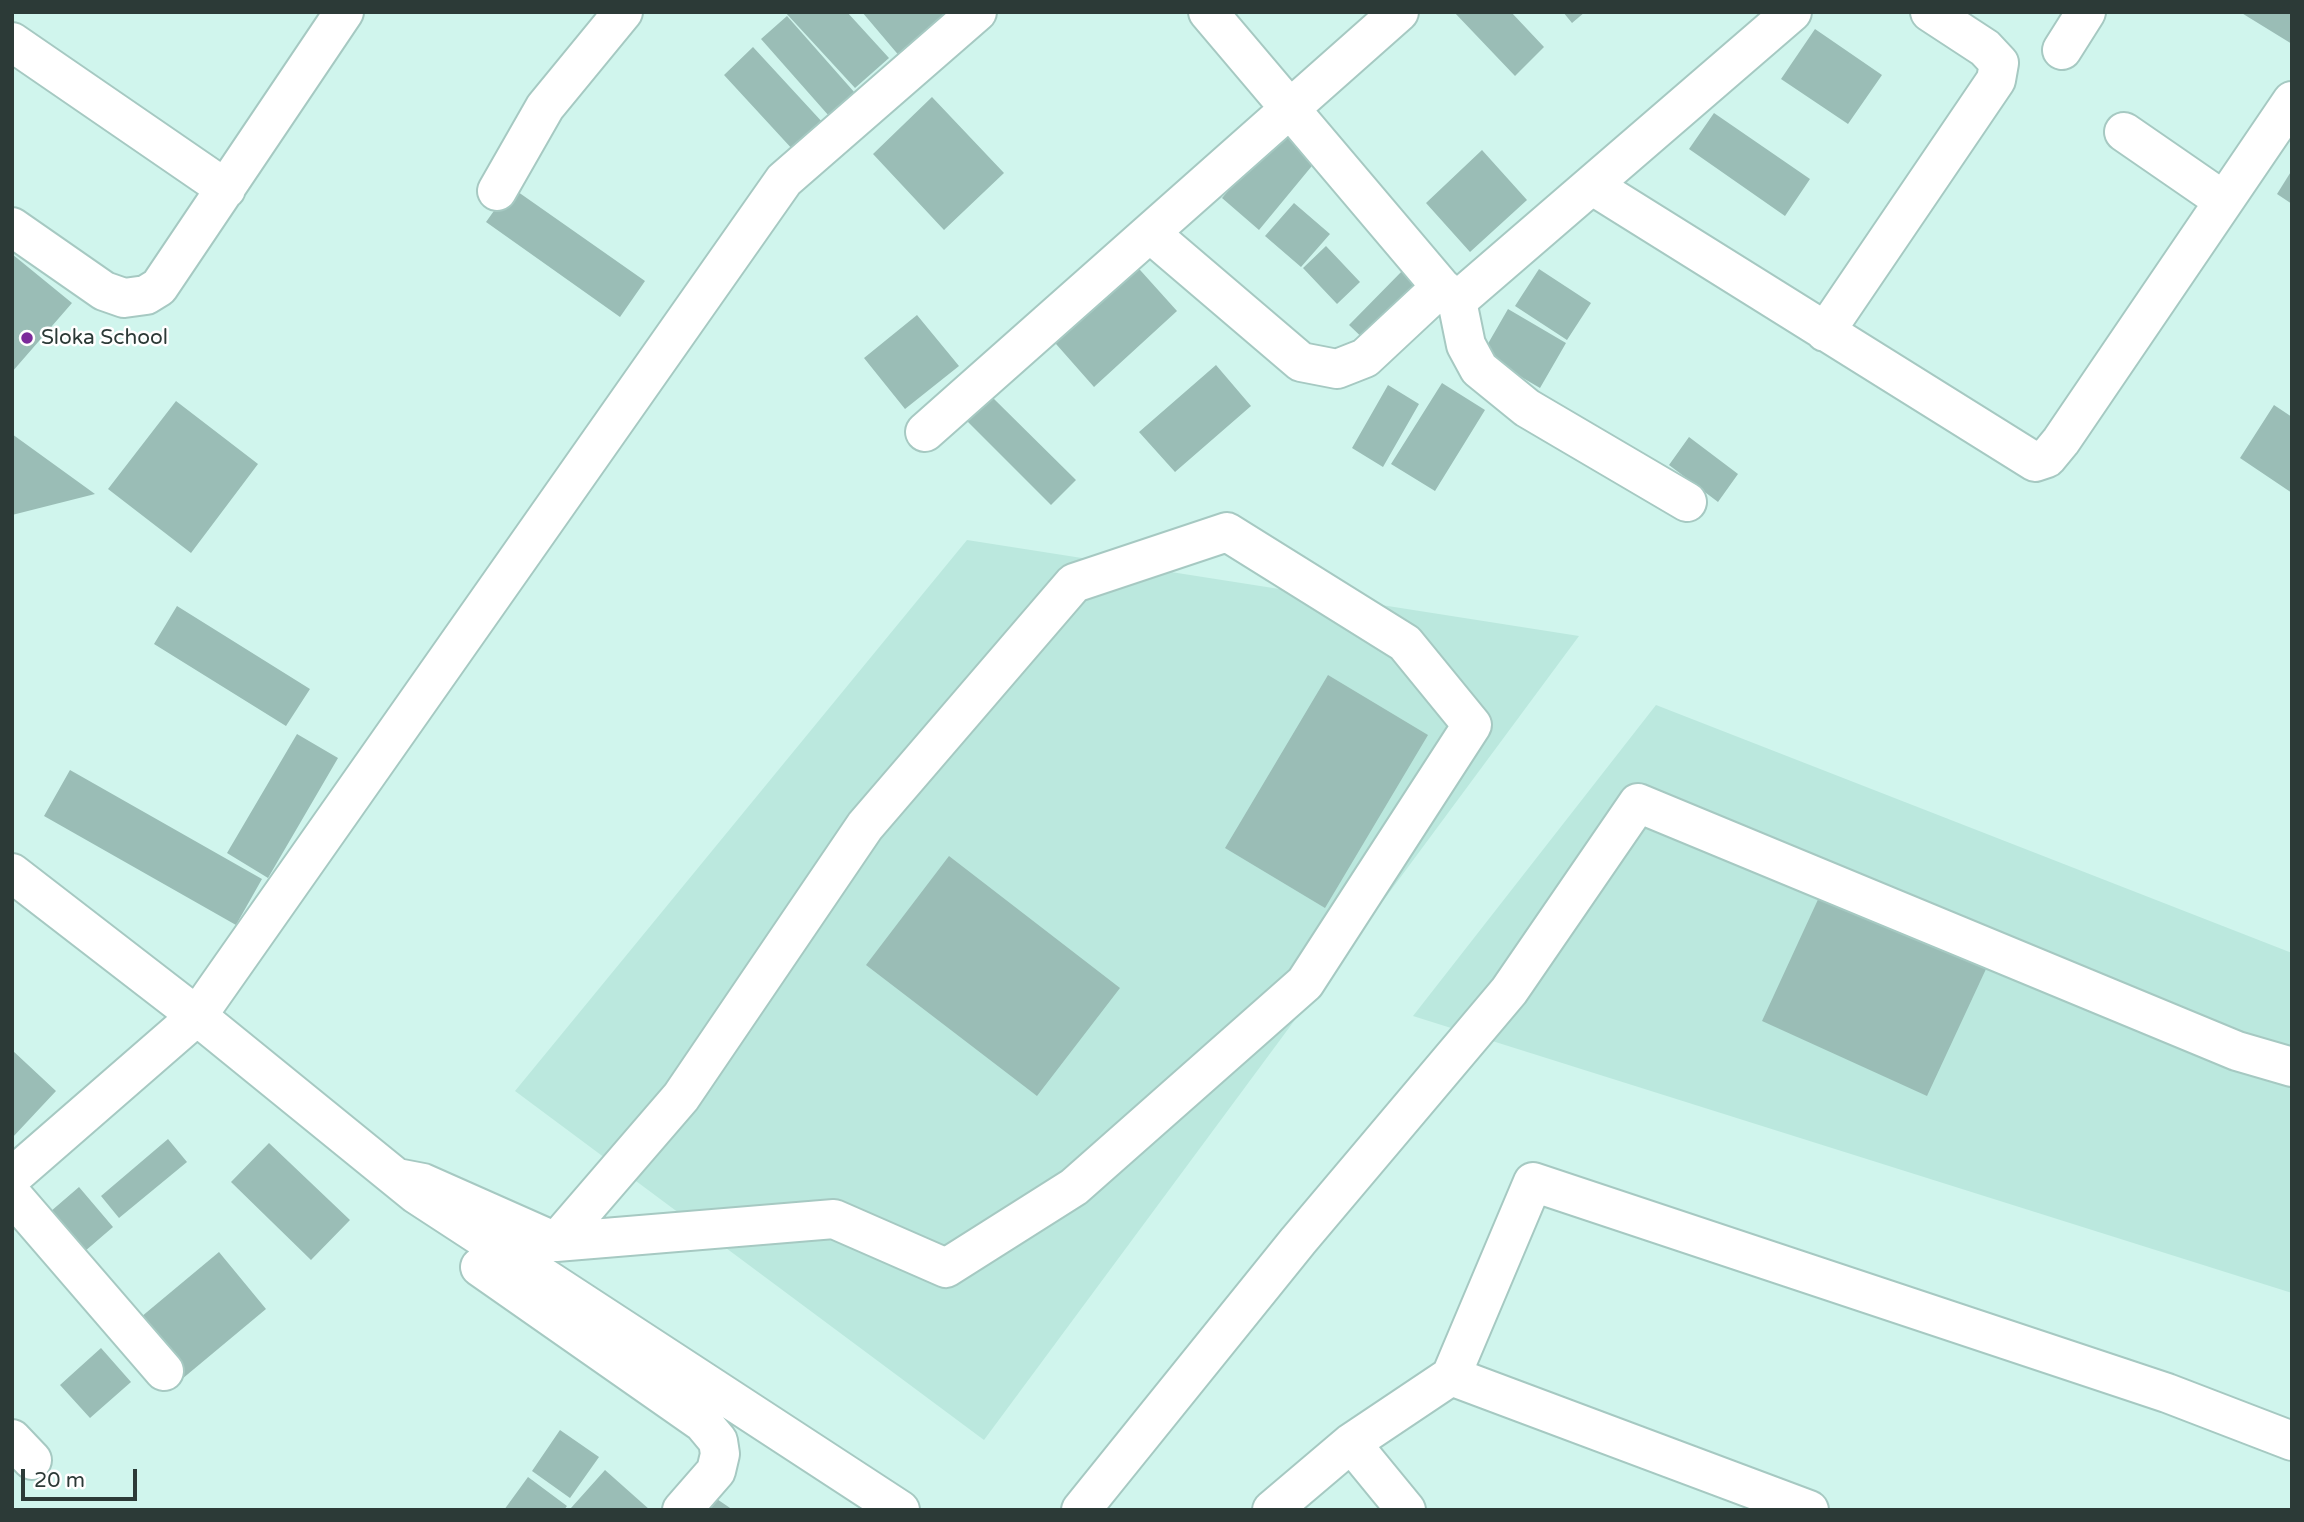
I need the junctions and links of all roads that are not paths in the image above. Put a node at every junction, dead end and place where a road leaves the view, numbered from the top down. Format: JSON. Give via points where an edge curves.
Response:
{"nodes":[{"id":1,"x":344,"y":12,"type":"edge"},
{"id":2,"x":623,"y":12,"type":"edge"},
{"id":3,"x":1208,"y":12,"type":"edge"},
{"id":4,"x":1399,"y":12,"type":"edge"},
{"id":5,"x":1793,"y":12,"type":"edge"},
{"id":6,"x":1930,"y":12,"type":"edge"},
{"id":7,"x":2086,"y":12,"type":"edge"},
{"id":8,"x":965,"y":16,"type":"edge"},
{"id":9,"x":12,"y":41,"type":"edge"},
{"id":10,"x":2062,"y":50,"type":"dead end"},
{"id":11,"x":2292,"y":101,"type":"edge"},
{"id":12,"x":1292,"y":110,"type":"junction"},
{"id":13,"x":2124,"y":132,"type":"dead end"},
{"id":14,"x":1593,"y":186,"type":"junction"},
{"id":15,"x":226,"y":189,"type":"junction"},
{"id":16,"x":497,"y":191,"type":"dead end"},
{"id":17,"x":2224,"y":201,"type":"junction"},
{"id":18,"x":12,"y":228,"type":"edge"},
{"id":19,"x":1151,"y":234,"type":"junction"},
{"id":20,"x":1449,"y":294,"type":"junction"},
{"id":21,"x":1825,"y":332,"type":"junction"},
{"id":22,"x":925,"y":432,"type":"dead end"},
{"id":23,"x":1687,"y":502,"type":"dead end"},
{"id":24,"x":12,"y":873,"type":"edge"},
{"id":25,"x":197,"y":1016,"type":"junction"},
{"id":26,"x":2292,"y":1067,"type":"edge"},
{"id":27,"x":12,"y":1177,"type":"edge"},
{"id":28,"x":397,"y":1178,"type":"junction"},
{"id":29,"x":12,"y":1195,"type":"edge"},
{"id":30,"x":556,"y":1242,"type":"junction"},
{"id":31,"x":164,"y":1371,"type":"dead end"},
{"id":32,"x":1451,"y":1376,"type":"junction"},
{"id":33,"x":2292,"y":1441,"type":"edge"},
{"id":34,"x":1351,"y":1443,"type":"junction"},
{"id":35,"x":682,"y":1510,"type":"edge"},
{"id":36,"x":900,"y":1510,"type":"edge"},
{"id":37,"x":1081,"y":1510,"type":"edge"},
{"id":38,"x":1272,"y":1510,"type":"edge"},
{"id":39,"x":1406,"y":1510,"type":"edge"},
{"id":40,"x":1809,"y":1510,"type":"edge"}],
"edges":[{"from":1,"to":15,"type":"street"},
{"from":2,"to":16,"type":"street","via":[[545,107]]},
{"from":3,"to":12,"type":"street"},
{"from":4,"to":12,"type":"street"},
{"from":5,"to":14,"type":"street"},
{"from":6,"to":21,"type":"street","via":[[1985,48],[1999,63],[1996,80]]},
{"from":7,"to":10,"type":"street"},
{"from":8,"to":25,"type":"street","via":[[784,180]]},
{"from":9,"to":15,"type":"street"},
{"from":11,"to":17,"type":"street"},
{"from":12,"to":19,"type":"street"},
{"from":12,"to":20,"type":"street"},
{"from":13,"to":17,"type":"street"},
{"from":14,"to":20,"type":"street"},
{"from":14,"to":21,"type":"street"},
{"from":15,"to":18,"type":"street","via":[[159,287],[146,295],[124,298],[104,291]]},
{"from":17,"to":21,"type":"street","via":[[2048,458],[2035,462],[2018,454]]},
{"from":19,"to":20,"type":"street","via":[[1301,362],[1337,369],[1365,358]]},
{"from":19,"to":22,"type":"street"},
{"from":20,"to":23,"type":"street","via":[[1479,369],[1527,408]]},
{"from":24,"to":25,"type":"street"},
{"from":25,"to":27,"type":"street"},
{"from":25,"to":28,"type":"street"},
{"from":26,"to":37,"type":"street","via":[[2237,1051],[1638,803],[1509,991],[1298,1241]]},
{"from":28,"to":30,"type":"street","via":[[423,1183]]},
{"from":28,"to":35,"type":"street","via":[[408,1217],[703,1423],[718,1441],[716,1471]]},
{"from":28,"to":36,"type":"street","via":[[545,1280]]},
{"from":29,"to":31,"type":"street"},
{"from":30,"to":30,"type":"street","via":[[681,1097],[865,826],[1074,583],[1227,532],[1405,643],[1472,725],[1305,983],[1074,1187],[946,1268],[834,1219]]},
{"from":32,"to":33,"type":"street","via":[[1533,1182],[2166,1393]]},
{"from":32,"to":34,"type":"street"},
{"from":32,"to":40,"type":"street"},
{"from":34,"to":38,"type":"street"},
{"from":34,"to":39,"type":"street"}]}
